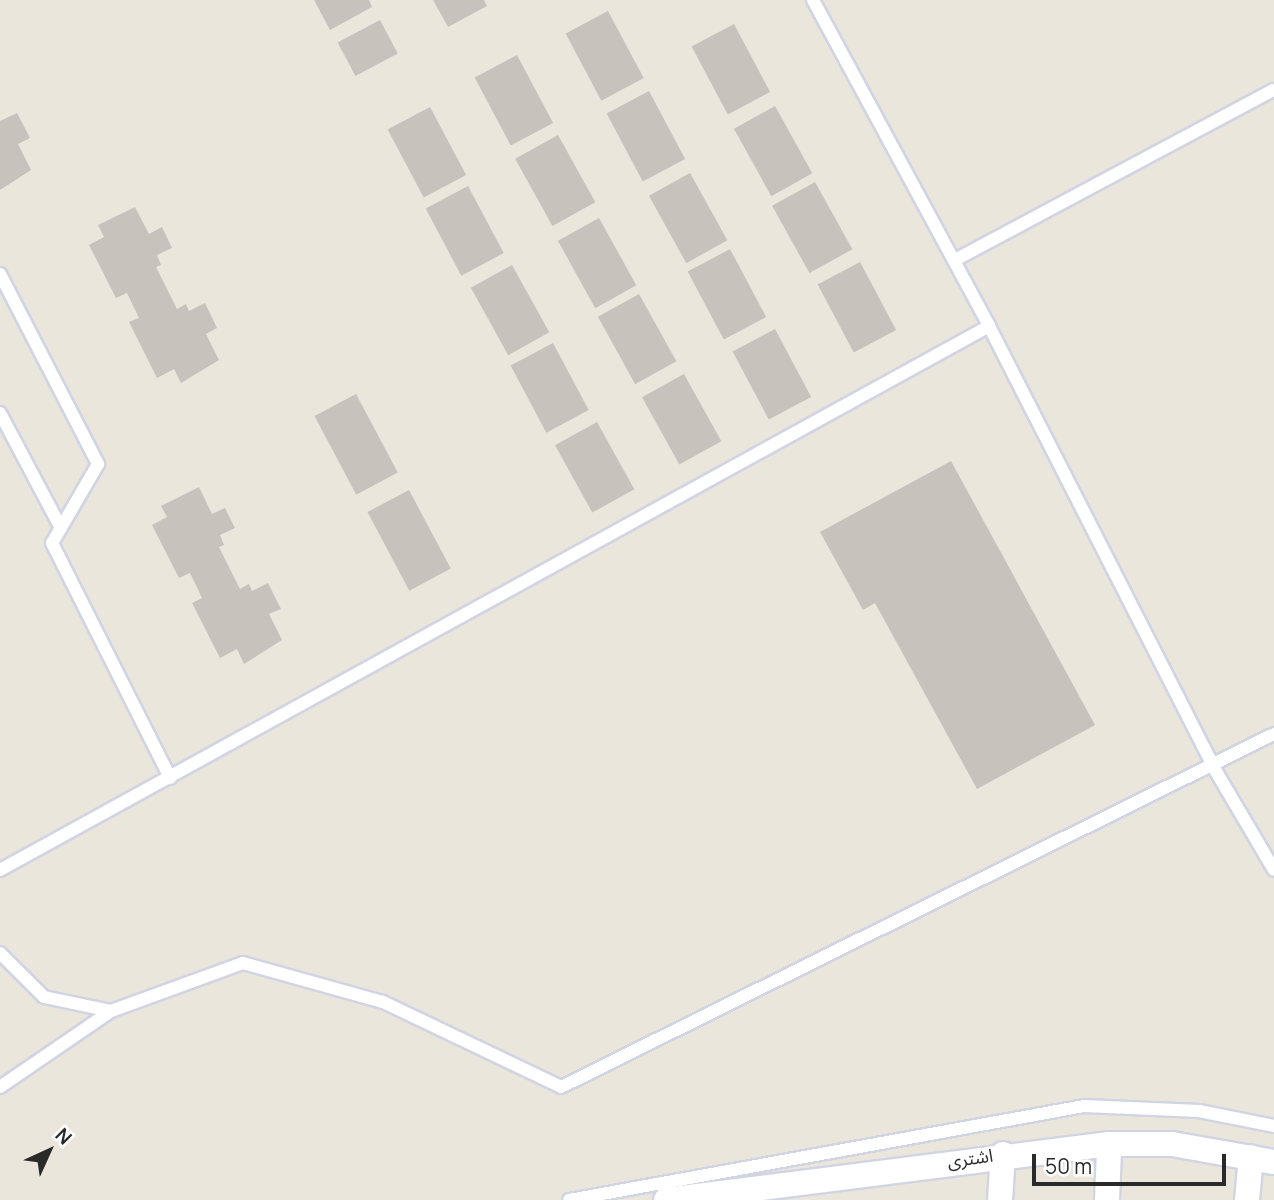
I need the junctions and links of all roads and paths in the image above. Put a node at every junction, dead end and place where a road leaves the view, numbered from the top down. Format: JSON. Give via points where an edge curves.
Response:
{"nodes":[{"id":1,"x":813,"y":0,"type":"edge"},
{"id":2,"x":1274,"y":90,"type":"edge"},
{"id":3,"x":955,"y":260,"type":"junction"},
{"id":4,"x":0,"y":274,"type":"edge"},
{"id":5,"x":989,"y":326,"type":"junction"},
{"id":6,"x":0,"y":413,"type":"edge"},
{"id":7,"x":61,"y":528,"type":"junction"},
{"id":8,"x":1274,"y":734,"type":"edge"},
{"id":9,"x":1214,"y":768,"type":"junction"},
{"id":10,"x":170,"y":778,"type":"junction"},
{"id":11,"x":0,"y":870,"type":"edge"},
{"id":12,"x":1274,"y":870,"type":"edge"},
{"id":13,"x":0,"y":953,"type":"edge"},
{"id":14,"x":111,"y":1011,"type":"junction"},
{"id":15,"x":0,"y":1087,"type":"edge"},
{"id":16,"x":1274,"y":1126,"type":"edge"},
{"id":17,"x":1109,"y":1151,"type":"dead end"},
{"id":18,"x":1003,"y":1154,"type":"junction"},
{"id":19,"x":1263,"y":1160,"type":"edge"},
{"id":20,"x":779,"y":1192,"type":"edge"},
{"id":21,"x":569,"y":1200,"type":"edge"},
{"id":22,"x":666,"y":1200,"type":"edge"},
{"id":23,"x":1000,"y":1200,"type":"edge"},
{"id":24,"x":1107,"y":1200,"type":"edge"},
{"id":25,"x":1247,"y":1200,"type":"edge"}],
"edges":[{"from":1,"to":3,"type":"lane"},
{"from":2,"to":3,"type":"lane"},
{"from":3,"to":5,"type":"lane"},
{"from":4,"to":7,"type":"lane","via":[[98,464]]},
{"from":5,"to":9,"type":"lane"},
{"from":5,"to":10,"type":"lane"},
{"from":6,"to":7,"type":"lane"},
{"from":7,"to":10,"type":"lane","via":[[52,543]]},
{"from":8,"to":9,"type":"lane"},
{"from":9,"to":12,"type":"lane"},
{"from":9,"to":14,"type":"lane","via":[[561,1087],[383,1002],[243,963]]},
{"from":10,"to":11,"type":"lane"},
{"from":13,"to":14,"type":"lane","via":[[44,997]]},
{"from":14,"to":15,"type":"lane"},
{"from":16,"to":21,"type":"lane","via":[[1199,1111],[1084,1107]]},
{"from":17,"to":24,"type":"street"},
{"from":18,"to":19,"type":"street","name":"اشتری","via":[[1109,1144],[1172,1144]]},
{"from":18,"to":20,"type":"street","name":"اشتری"},
{"from":18,"to":23,"type":"street"},
{"from":19,"to":25,"type":"street"},
{"from":20,"to":22,"type":"street","name":"اشتری"}]}
